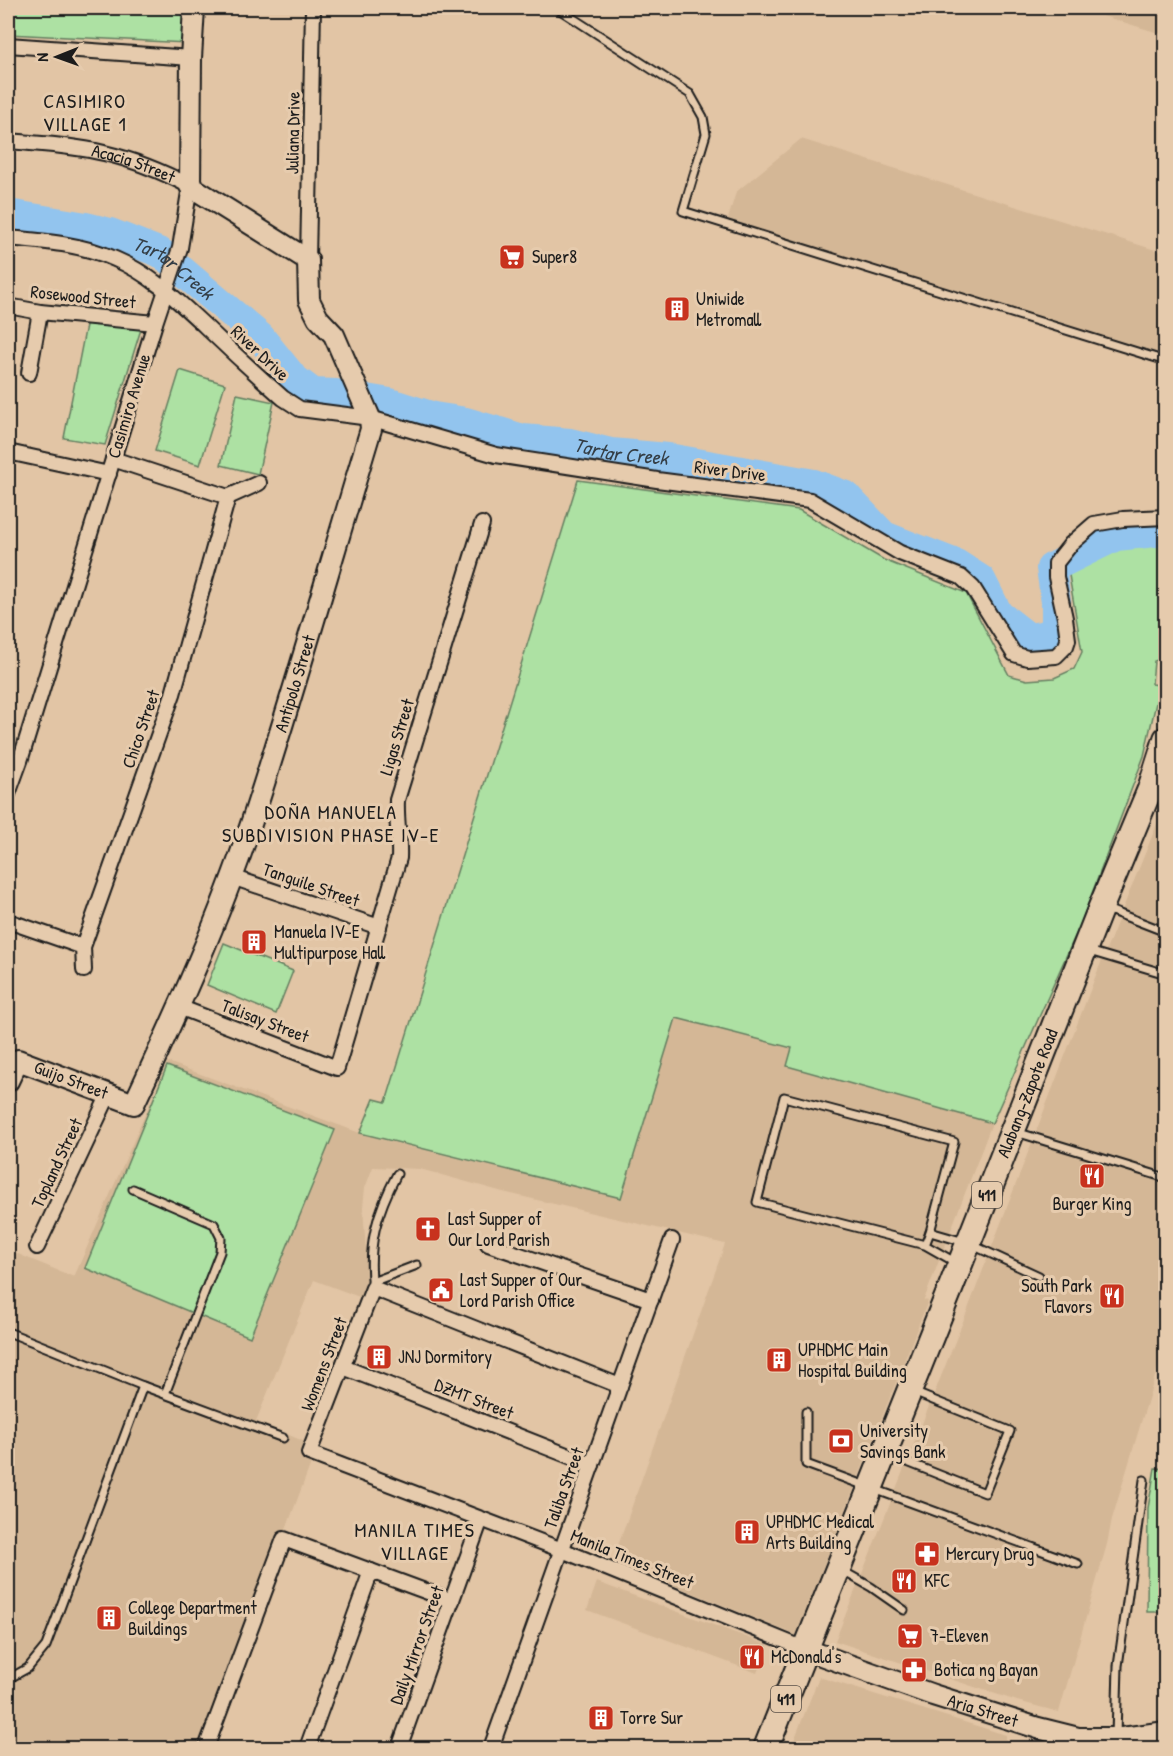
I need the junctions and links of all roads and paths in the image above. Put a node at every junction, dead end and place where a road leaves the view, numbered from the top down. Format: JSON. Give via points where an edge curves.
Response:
{"nodes":[{"id":1,"x":194,"y":8,"type":"edge"},
{"id":2,"x":313,"y":8,"type":"edge"},
{"id":3,"x":557,"y":8,"type":"edge"},
{"id":4,"x":8,"y":45,"type":"edge"},
{"id":5,"x":191,"y":58,"type":"junction"},
{"id":6,"x":8,"y":141,"type":"edge"},
{"id":7,"x":190,"y":186,"type":"junction"},
{"id":8,"x":8,"y":238,"type":"edge"},
{"id":9,"x":308,"y":260,"type":"junction"},
{"id":10,"x":166,"y":290,"type":"junction"},
{"id":11,"x":8,"y":306,"type":"edge"},
{"id":12,"x":40,"y":312,"type":"junction"},
{"id":13,"x":155,"y":323,"type":"junction"},
{"id":14,"x":1166,"y":361,"type":"edge"},
{"id":15,"x":29,"y":373,"type":"dead end"},
{"id":16,"x":368,"y":413,"type":"junction"},
{"id":17,"x":8,"y":452,"type":"edge"},
{"id":18,"x":113,"y":459,"type":"junction"},
{"id":19,"x":109,"y":474,"type":"junction"},
{"id":20,"x":259,"y":483,"type":"dead end"},
{"id":21,"x":228,"y":497,"type":"junction"},
{"id":22,"x":1166,"y":517,"type":"edge"},
{"id":23,"x":482,"y":525,"type":"dead end"},
{"id":24,"x":1166,"y":739,"type":"edge"},
{"id":25,"x":8,"y":794,"type":"edge"},
{"id":26,"x":232,"y":877,"type":"junction"},
{"id":27,"x":1101,"y":907,"type":"junction"},
{"id":28,"x":8,"y":921,"type":"edge"},
{"id":29,"x":379,"y":927,"type":"junction"},
{"id":30,"x":1166,"y":932,"type":"edge"},
{"id":31,"x":83,"y":947,"type":"junction"},
{"id":32,"x":1084,"y":950,"type":"junction"},
{"id":33,"x":84,"y":970,"type":"dead end"},
{"id":34,"x":1166,"y":974,"type":"edge"},
{"id":35,"x":179,"y":1008,"type":"junction"},
{"id":36,"x":13,"y":1057,"type":"edge"},
{"id":37,"x":337,"y":1068,"type":"joint"},
{"id":38,"x":8,"y":1082,"type":"edge"},
{"id":39,"x":110,"y":1094,"type":"junction"},
{"id":40,"x":134,"y":1104,"type":"joint"},
{"id":41,"x":1012,"y":1131,"type":"junction"},
{"id":42,"x":397,"y":1174,"type":"dead end"},
{"id":43,"x":1166,"y":1178,"type":"edge"},
{"id":44,"x":133,"y":1189,"type":"dead end"},
{"id":45,"x":930,"y":1232,"type":"junction"},
{"id":46,"x":672,"y":1240,"type":"dead end"},
{"id":47,"x":488,"y":1244,"type":"dead end"},
{"id":48,"x":925,"y":1245,"type":"junction"},
{"id":49,"x":37,"y":1247,"type":"dead end"},
{"id":50,"x":964,"y":1254,"type":"junction"},
{"id":51,"x":417,"y":1265,"type":"dead end"},
{"id":52,"x":1039,"y":1276,"type":"dead end"},
{"id":53,"x":373,"y":1285,"type":"junction"},
{"id":54,"x":651,"y":1300,"type":"junction"},
{"id":55,"x":8,"y":1332,"type":"edge"},
{"id":56,"x":343,"y":1367,"type":"junction"},
{"id":57,"x":144,"y":1386,"type":"junction"},
{"id":58,"x":620,"y":1386,"type":"junction"},
{"id":59,"x":910,"y":1391,"type":"junction"},
{"id":60,"x":165,"y":1394,"type":"junction"},
{"id":61,"x":806,"y":1412,"type":"dead end"},
{"id":62,"x":284,"y":1438,"type":"dead end"},
{"id":63,"x":309,"y":1453,"type":"joint"},
{"id":64,"x":885,"y":1453,"type":"junction"},
{"id":65,"x":592,"y":1465,"type":"junction"},
{"id":66,"x":1144,"y":1480,"type":"dead end"},
{"id":67,"x":870,"y":1488,"type":"junction"},
{"id":68,"x":481,"y":1519,"type":"junction"},
{"id":69,"x":562,"y":1550,"type":"junction"},
{"id":70,"x":1078,"y":1564,"type":"dead end"},
{"id":71,"x":838,"y":1568,"type":"junction"},
{"id":72,"x":371,"y":1571,"type":"junction"},
{"id":73,"x":452,"y":1601,"type":"junction"},
{"id":74,"x":904,"y":1610,"type":"dead end"},
{"id":75,"x":807,"y":1650,"type":"junction"},
{"id":76,"x":8,"y":1679,"type":"edge"},
{"id":77,"x":1166,"y":1732,"type":"edge"},
{"id":78,"x":1116,"y":1738,"type":"junction"},
{"id":79,"x":206,"y":1749,"type":"edge"},
{"id":80,"x":308,"y":1749,"type":"edge"},
{"id":81,"x":399,"y":1749,"type":"edge"},
{"id":82,"x":491,"y":1749,"type":"edge"},
{"id":83,"x":766,"y":1749,"type":"edge"}],
"edges":[{"from":1,"to":5,"type":"street","name":"Casimiro Avenue"},
{"from":2,"to":9,"type":"street","name":"Juliana Drive"},
{"from":3,"to":14,"type":"lane","via":[[690,94],[704,117],[706,134],[683,211]]},
{"from":4,"to":5,"type":"street"},
{"from":5,"to":7,"type":"street","name":"Casimiro Avenue"},
{"from":6,"to":7,"type":"street","name":"Acacia Street","via":[[103,153],[159,170]]},
{"from":7,"to":9,"type":"street","name":"Acacia Street"},
{"from":7,"to":10,"type":"street","name":"Casimiro Avenue","via":[[180,248]]},
{"from":8,"to":10,"type":"street","name":"River Drive","via":[[96,252],[142,273]]},
{"from":9,"to":16,"type":"street","via":[[309,300],[318,318],[334,335]]},
{"from":10,"to":13,"type":"street","name":"Casimiro Avenue"},
{"from":10,"to":16,"type":"street","name":"River Drive","via":[[283,398],[300,409]]},
{"from":11,"to":12,"type":"street","name":"Rosewood Street"},
{"from":12,"to":13,"type":"street","name":"Rosewood Street"},
{"from":12,"to":15,"type":"street"},
{"from":13,"to":18,"type":"street","name":"Casimiro Avenue"},
{"from":16,"to":22,"type":"street","name":"River Drive","via":[[496,455],[810,500],[900,553],[961,577],[973,588],[1014,654],[1027,658],[1056,656],[1068,640],[1056,563],[1071,543],[1094,524]]},
{"from":16,"to":26,"type":"street","name":"Antipolo Street","via":[[371,429]]},
{"from":17,"to":19,"type":"street"},
{"from":18,"to":19,"type":"street","name":"Casimiro Avenue"},
{"from":18,"to":21,"type":"street"},
{"from":19,"to":25,"type":"street","name":"Casimiro Avenue"},
{"from":20,"to":21,"type":"street"},
{"from":21,"to":31,"type":"street","name":"Chico Street","via":[[173,694]]},
{"from":23,"to":29,"type":"street","name":"Ligas Street","via":[[397,800],[399,858]]},
{"from":24,"to":27,"type":"highway","name":"Alabang-Zapote Road","number":"411","via":[[1150,789]]},
{"from":26,"to":29,"type":"street","name":"Tanguile Street"},
{"from":26,"to":35,"type":"street","name":"Antipolo Street"},
{"from":27,"to":30,"type":"lane"},
{"from":27,"to":32,"type":"highway","name":"Alabang-Zapote Road","number":"411"},
{"from":28,"to":31,"type":"street"},
{"from":29,"to":37,"type":"street","name":"Ligas Street"},
{"from":31,"to":33,"type":"street","name":"Chico Street"},
{"from":32,"to":34,"type":"lane"},
{"from":32,"to":41,"type":"highway","name":"Alabang-Zapote Road","number":"411"},
{"from":35,"to":37,"type":"street","name":"Talisay Street"},
{"from":35,"to":40,"type":"street","name":"Antipolo Street"},
{"from":36,"to":38,"type":"street"},
{"from":36,"to":39,"type":"street","name":"Guijo Street"},
{"from":39,"to":40,"type":"street","name":"Guijo Street"},
{"from":39,"to":49,"type":"street","name":"Topland Street"},
{"from":41,"to":43,"type":"lane"},
{"from":41,"to":50,"type":"highway","name":"Alabang-Zapote Road","number":"411"},
{"from":42,"to":53,"type":"lane","via":[[375,1226],[371,1253]]},
{"from":44,"to":60,"type":"lane","via":[[214,1224],[221,1238]]},
{"from":45,"to":48,"type":"lane"},
{"from":45,"to":48,"type":"lane","via":[[954,1142],[784,1097],[757,1202]]},
{"from":45,"to":50,"type":"lane"},
{"from":46,"to":54,"type":"street","name":"Taliba Street"},
{"from":47,"to":54,"type":"street"},
{"from":48,"to":50,"type":"lane"},
{"from":50,"to":52,"type":"lane"},
{"from":50,"to":59,"type":"highway","name":"Alabang-Zapote Road","number":"411"},
{"from":51,"to":53,"type":"lane"},
{"from":53,"to":56,"type":"street","name":"Womens Street"},
{"from":53,"to":58,"type":"street"},
{"from":54,"to":58,"type":"street","name":"Taliba Street"},
{"from":55,"to":57,"type":"lane"},
{"from":56,"to":63,"type":"street","name":"Womens Street"},
{"from":56,"to":65,"type":"street","name":"DZMT Street"},
{"from":57,"to":60,"type":"lane"},
{"from":57,"to":76,"type":"lane","via":[[46,1646],[28,1668]]},
{"from":58,"to":65,"type":"street","name":"Taliba Street"},
{"from":59,"to":64,"type":"highway","name":"Alabang-Zapote Road","number":"411"},
{"from":59,"to":64,"type":"lane","via":[[1010,1431],[985,1493]]},
{"from":60,"to":62,"type":"lane"},
{"from":61,"to":67,"type":"lane","via":[[806,1464]]},
{"from":63,"to":68,"type":"street","name":"Manila Times Street"},
{"from":64,"to":67,"type":"highway","name":"Alabang-Zapote Road","number":"411"},
{"from":65,"to":69,"type":"street","name":"Taliba Street"},
{"from":66,"to":78,"type":"lane","via":[[1118,1666]]},
{"from":67,"to":70,"type":"lane"},
{"from":67,"to":71,"type":"highway","name":"Alabang-Zapote Road","number":"411"},
{"from":68,"to":69,"type":"street","name":"Manila Times Street"},
{"from":68,"to":73,"type":"street","name":"Daily Mirror Street"},
{"from":69,"to":75,"type":"street","name":"Manila Times Street"},
{"from":69,"to":82,"type":"street","name":"Taliba Street"},
{"from":71,"to":74,"type":"lane"},
{"from":71,"to":75,"type":"highway","name":"Alabang-Zapote Road","number":"411"},
{"from":72,"to":73,"type":"street"},
{"from":72,"to":79,"type":"street","via":[[284,1539]]},
{"from":72,"to":80,"type":"street"},
{"from":73,"to":81,"type":"street","name":"Daily Mirror Street"},
{"from":75,"to":78,"type":"street","name":"Aria Street","via":[[1038,1728],[1078,1738]]},
{"from":75,"to":83,"type":"highway","name":"Alabang-Zapote Road","number":"411"},
{"from":77,"to":78,"type":"street","name":"Aria Street"}]}
